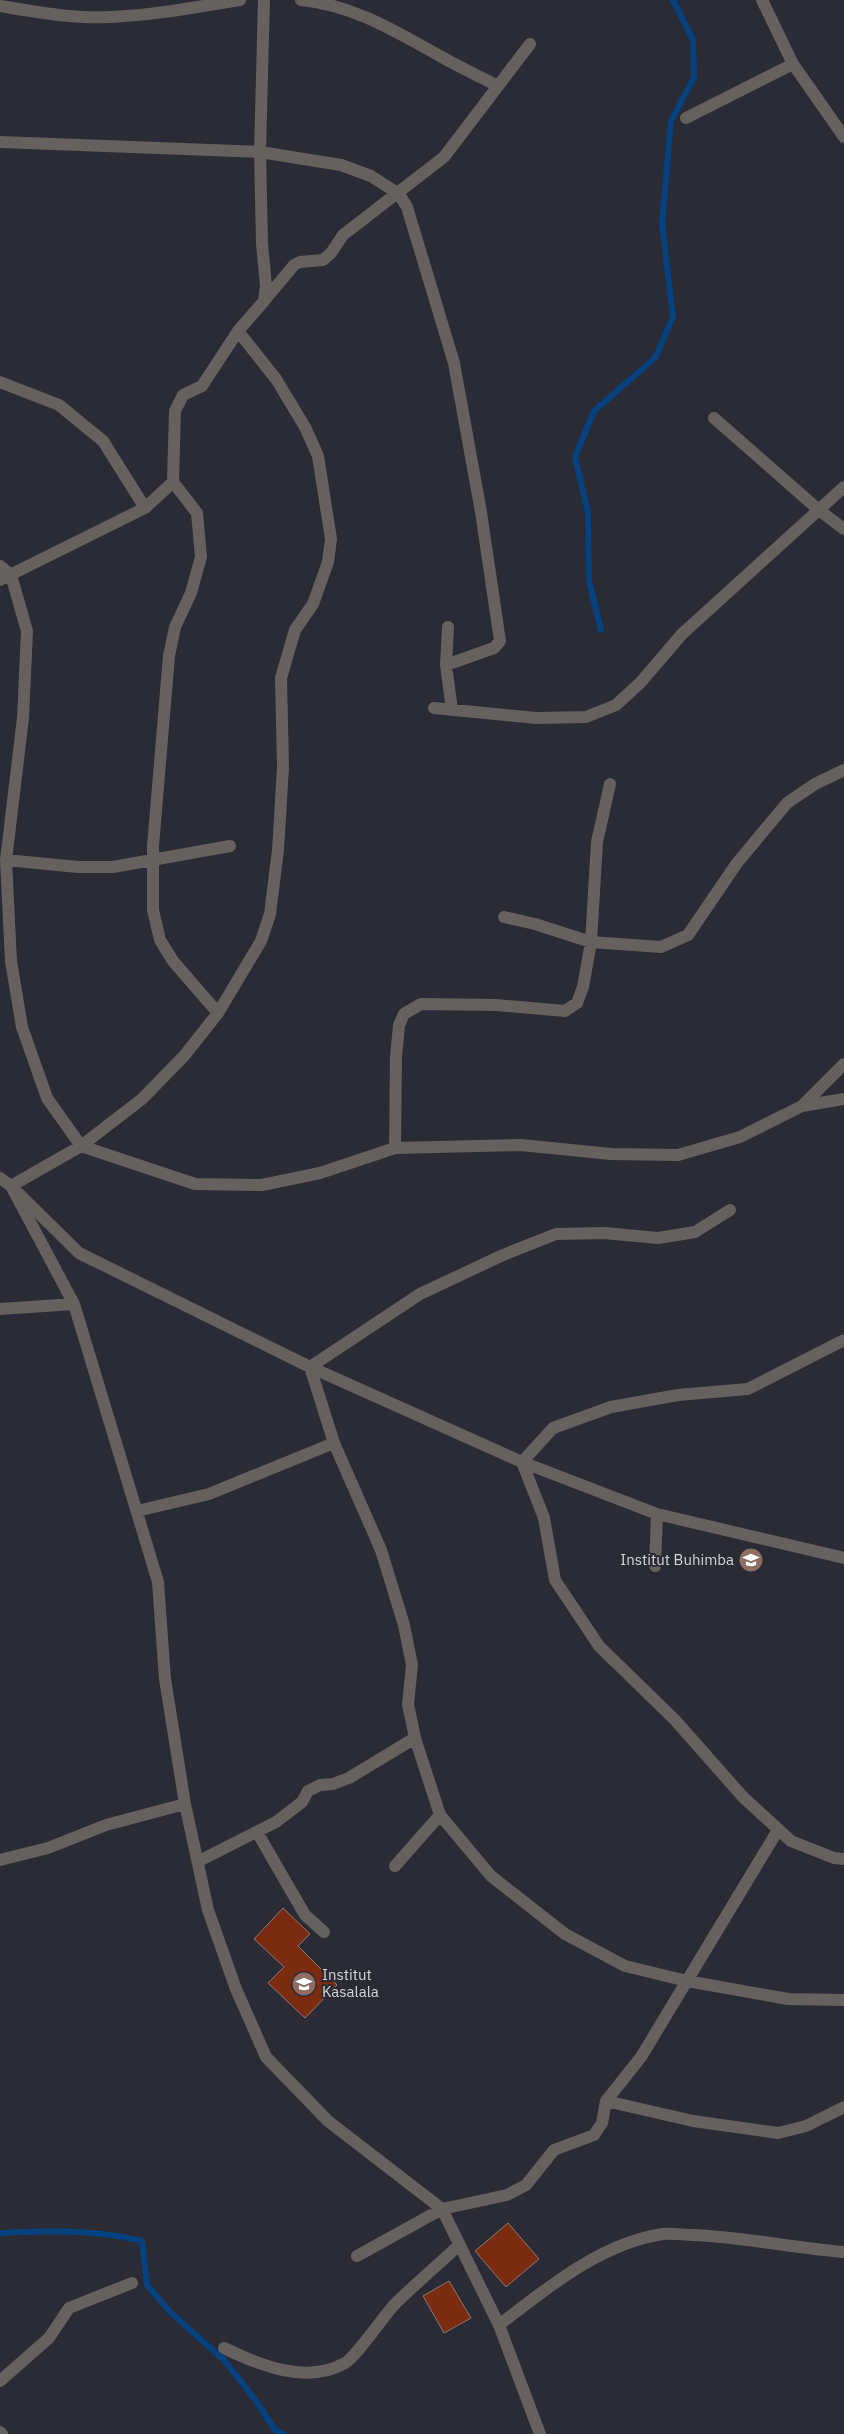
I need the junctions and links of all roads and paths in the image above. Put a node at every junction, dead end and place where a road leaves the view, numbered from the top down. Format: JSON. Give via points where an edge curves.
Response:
{"nodes":[{"id":1,"x":240,"y":0,"type":"edge"},
{"id":2,"x":264,"y":0,"type":"edge"},
{"id":3,"x":301,"y":0,"type":"edge"},
{"id":4,"x":762,"y":0,"type":"edge"},
{"id":5,"x":0,"y":6,"type":"edge"},
{"id":6,"x":530,"y":44,"type":"dead end"},
{"id":7,"x":793,"y":64,"type":"junction"},
{"id":8,"x":498,"y":86,"type":"junction"},
{"id":9,"x":686,"y":118,"type":"dead end"},
{"id":10,"x":844,"y":137,"type":"edge"},
{"id":11,"x":0,"y":142,"type":"edge"},
{"id":12,"x":260,"y":152,"type":"junction"},
{"id":13,"x":398,"y":194,"type":"junction"},
{"id":14,"x":264,"y":300,"type":"junction"},
{"id":15,"x":238,"y":331,"type":"junction"},
{"id":16,"x":0,"y":382,"type":"edge"},
{"id":17,"x":714,"y":418,"type":"dead end"},
{"id":18,"x":173,"y":482,"type":"junction"},
{"id":19,"x":844,"y":487,"type":"edge"},
{"id":20,"x":145,"y":508,"type":"junction"},
{"id":21,"x":820,"y":511,"type":"junction"},
{"id":22,"x":844,"y":528,"type":"edge"},
{"id":23,"x":0,"y":566,"type":"edge"},
{"id":24,"x":6,"y":577,"type":"edge"},
{"id":25,"x":448,"y":627,"type":"dead end"},
{"id":26,"x":446,"y":665,"type":"junction"},
{"id":27,"x":434,"y":708,"type":"dead end"},
{"id":28,"x":452,"y":710,"type":"junction"},
{"id":29,"x":844,"y":770,"type":"edge"},
{"id":30,"x":610,"y":784,"type":"dead end"},
{"id":31,"x":230,"y":846,"type":"dead end"},
{"id":32,"x":153,"y":859,"type":"junction"},
{"id":33,"x":6,"y":860,"type":"junction"},
{"id":34,"x":504,"y":917,"type":"dead end"},
{"id":35,"x":591,"y":942,"type":"junction"},
{"id":36,"x":218,"y":1013,"type":"junction"},
{"id":37,"x":844,"y":1064,"type":"edge"},
{"id":38,"x":844,"y":1099,"type":"edge"},
{"id":39,"x":802,"y":1106,"type":"junction"},
{"id":40,"x":81,"y":1146,"type":"junction"},
{"id":41,"x":395,"y":1148,"type":"junction"},
{"id":42,"x":0,"y":1178,"type":"edge"},
{"id":43,"x":11,"y":1186,"type":"junction"},
{"id":44,"x":730,"y":1210,"type":"dead end"},
{"id":45,"x":74,"y":1304,"type":"junction"},
{"id":46,"x":0,"y":1309,"type":"edge"},
{"id":47,"x":844,"y":1340,"type":"edge"},
{"id":48,"x":310,"y":1367,"type":"junction"},
{"id":49,"x":334,"y":1443,"type":"junction"},
{"id":50,"x":522,"y":1462,"type":"junction"},
{"id":51,"x":137,"y":1511,"type":"junction"},
{"id":52,"x":657,"y":1514,"type":"junction"},
{"id":53,"x":844,"y":1558,"type":"edge"},
{"id":54,"x":655,"y":1566,"type":"dead end"},
{"id":55,"x":415,"y":1738,"type":"junction"},
{"id":56,"x":185,"y":1804,"type":"junction"},
{"id":57,"x":440,"y":1815,"type":"junction"},
{"id":58,"x":778,"y":1830,"type":"junction"},
{"id":59,"x":257,"y":1832,"type":"junction"},
{"id":60,"x":844,"y":1859,"type":"edge"},
{"id":61,"x":0,"y":1860,"type":"edge"},
{"id":62,"x":199,"y":1861,"type":"junction"},
{"id":63,"x":395,"y":1866,"type":"dead end"},
{"id":64,"x":324,"y":1932,"type":"dead end"},
{"id":65,"x":687,"y":1980,"type":"junction"},
{"id":66,"x":844,"y":2000,"type":"edge"},
{"id":67,"x":606,"y":2101,"type":"junction"},
{"id":68,"x":844,"y":2107,"type":"edge"},
{"id":69,"x":442,"y":2209,"type":"junction"},
{"id":70,"x":460,"y":2245,"type":"junction"},
{"id":71,"x":844,"y":2252,"type":"edge"},
{"id":72,"x":357,"y":2256,"type":"dead end"},
{"id":73,"x":132,"y":2283,"type":"dead end"},
{"id":74,"x":499,"y":2325,"type":"junction"},
{"id":75,"x":224,"y":2348,"type":"dead end"},
{"id":76,"x":0,"y":2382,"type":"edge"},
{"id":77,"x":540,"y":2434,"type":"edge"}],
"edges":[{"from":1,"to":5,"type":"street","via":[[108,17],[41,13]]},
{"from":2,"to":12,"type":"street"},
{"from":3,"to":8,"type":"street","via":[[356,13]]},
{"from":4,"to":7,"type":"street"},
{"from":6,"to":8,"type":"street"},
{"from":7,"to":9,"type":"street"},
{"from":7,"to":10,"type":"street"},
{"from":8,"to":13,"type":"street","via":[[444,157]]},
{"from":11,"to":12,"type":"street"},
{"from":12,"to":13,"type":"street","via":[[341,164],[371,176]]},
{"from":12,"to":14,"type":"street"},
{"from":13,"to":14,"type":"street","via":[[342,235],[331,253],[322,260],[300,262],[294,266]]},
{"from":13,"to":26,"type":"street","via":[[407,207],[454,363],[500,641],[494,648]]},
{"from":14,"to":15,"type":"street"},
{"from":15,"to":18,"type":"street","via":[[202,386],[183,396],[175,411]]},
{"from":15,"to":36,"type":"street","via":[[276,379],[318,456],[330,539],[328,562],[313,604],[295,630],[281,678],[283,767],[270,914],[261,940]]},
{"from":16,"to":20,"type":"street","via":[[59,405],[103,442]]},
{"from":17,"to":21,"type":"street"},
{"from":18,"to":20,"type":"street"},
{"from":18,"to":32,"type":"street","via":[[197,513],[201,557],[191,593],[175,627],[169,656]]},
{"from":19,"to":21,"type":"street"},
{"from":20,"to":24,"type":"street"},
{"from":21,"to":22,"type":"street"},
{"from":21,"to":28,"type":"street","via":[[682,634],[640,683],[616,705],[586,717],[536,718]]},
{"from":23,"to":24,"type":"street"},
{"from":24,"to":33,"type":"street","via":[[27,631],[23,718]]},
{"from":25,"to":26,"type":"street"},
{"from":26,"to":28,"type":"street"},
{"from":27,"to":28,"type":"street"},
{"from":29,"to":35,"type":"street","via":[[787,803],[737,863],[688,935],[661,947]]},
{"from":30,"to":35,"type":"street","via":[[597,842]]},
{"from":31,"to":32,"type":"street"},
{"from":32,"to":33,"type":"street","via":[[113,867]]},
{"from":32,"to":36,"type":"street","via":[[153,910],[160,940],[173,961]]},
{"from":33,"to":40,"type":"street","via":[[11,961],[22,1026],[47,1098]]},
{"from":34,"to":35,"type":"street"},
{"from":35,"to":41,"type":"street","via":[[583,988],[577,1003],[565,1011],[445,1003],[421,1004],[404,1014],[399,1025],[396,1057]]},
{"from":36,"to":40,"type":"street","via":[[184,1056],[142,1099]]},
{"from":37,"to":39,"type":"street"},
{"from":38,"to":39,"type":"street"},
{"from":39,"to":41,"type":"street","via":[[740,1137],[678,1155],[611,1154],[521,1145]]},
{"from":40,"to":41,"type":"street","via":[[195,1184],[262,1185],[320,1173]]},
{"from":40,"to":43,"type":"street"},
{"from":42,"to":43,"type":"street"},
{"from":43,"to":45,"type":"street"},
{"from":43,"to":48,"type":"street","via":[[79,1253]]},
{"from":44,"to":48,"type":"street","via":[[695,1232],[667,1236],[556,1234],[503,1254],[420,1294]]},
{"from":45,"to":46,"type":"street"},
{"from":45,"to":51,"type":"street"},
{"from":47,"to":50,"type":"street","via":[[748,1388],[678,1395],[611,1407],[553,1428]]},
{"from":48,"to":49,"type":"street"},
{"from":48,"to":50,"type":"street"},
{"from":49,"to":51,"type":"street","via":[[209,1494]]},
{"from":49,"to":55,"type":"street","via":[[381,1550],[404,1626],[412,1664],[408,1704]]},
{"from":50,"to":52,"type":"street"},
{"from":50,"to":58,"type":"street","via":[[544,1518],[555,1580],[599,1646],[675,1720],[743,1797]]},
{"from":51,"to":56,"type":"street","via":[[158,1582],[165,1679]]},
{"from":52,"to":53,"type":"street"},
{"from":52,"to":54,"type":"street"},
{"from":55,"to":57,"type":"street"},
{"from":55,"to":59,"type":"street","via":[[349,1778],[308,1791],[302,1802],[290,1812]]},
{"from":56,"to":61,"type":"street","via":[[106,1825],[48,1848]]},
{"from":56,"to":62,"type":"street"},
{"from":57,"to":63,"type":"street"},
{"from":57,"to":65,"type":"street","via":[[491,1876],[565,1934],[625,1966]]},
{"from":58,"to":60,"type":"street","via":[[791,1841]]},
{"from":58,"to":65,"type":"street"},
{"from":59,"to":62,"type":"street"},
{"from":59,"to":64,"type":"street","via":[[304,1915]]},
{"from":62,"to":69,"type":"street","via":[[211,1919],[236,1989],[266,2057],[328,2121]]},
{"from":65,"to":66,"type":"street","via":[[788,1999]]},
{"from":65,"to":67,"type":"street","via":[[641,2057]]},
{"from":67,"to":68,"type":"street","via":[[693,2121],[778,2133],[806,2126]]},
{"from":67,"to":69,"type":"street","via":[[602,2123],[594,2135],[554,2150],[526,2185],[507,2195]]},
{"from":69,"to":70,"type":"street"},
{"from":69,"to":72,"type":"street"},
{"from":70,"to":74,"type":"street"},
{"from":70,"to":75,"type":"street","via":[[394,2305],[346,2363],[307,2372],[284,2371],[260,2365]]},
{"from":71,"to":74,"type":"street","via":[[797,2249],[731,2236],[663,2234],[603,2254],[557,2280]]},
{"from":73,"to":76,"type":"street","via":[[69,2308],[49,2338]]},
{"from":74,"to":77,"type":"street"}]}
